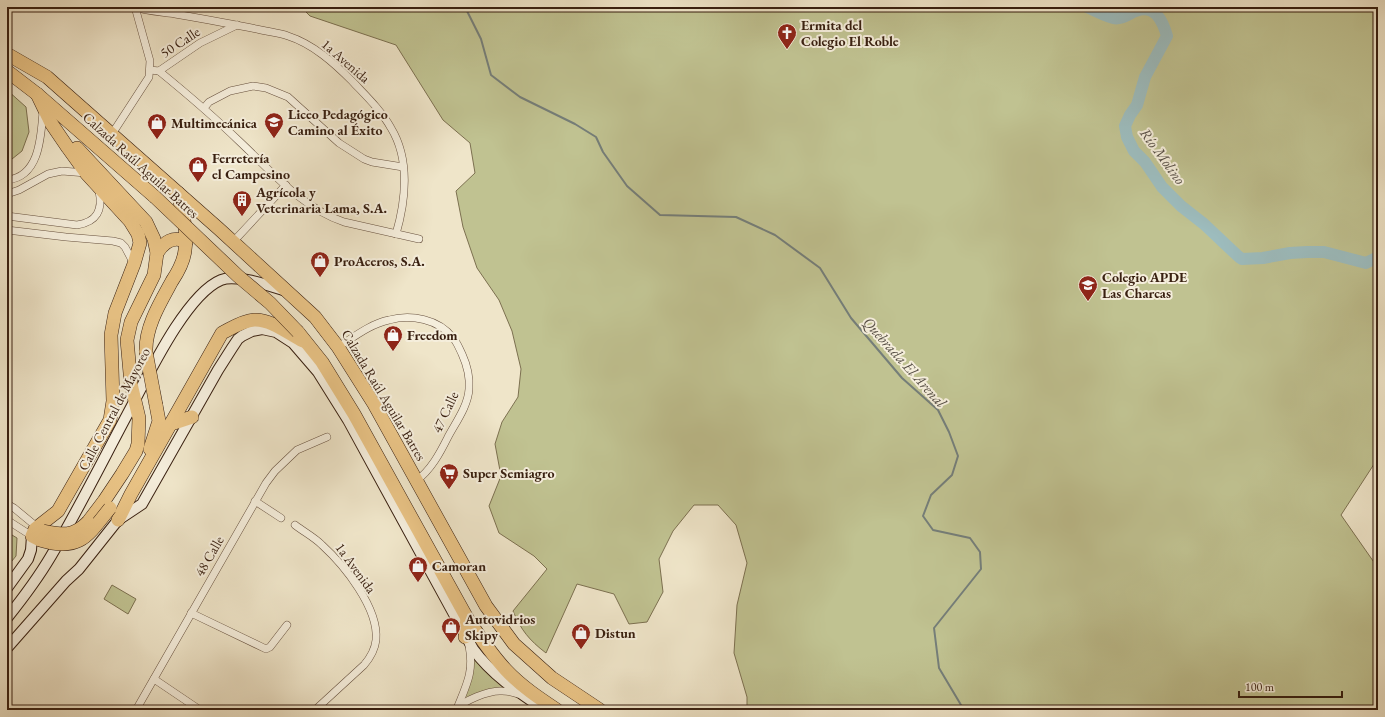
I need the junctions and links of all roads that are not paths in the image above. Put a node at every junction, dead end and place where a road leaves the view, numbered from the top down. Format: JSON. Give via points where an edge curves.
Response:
{"nodes":[{"id":1,"x":134,"y":7,"type":"edge"},
{"id":2,"x":237,"y":25,"type":"junction"},
{"id":3,"x":7,"y":54,"type":"edge"},
{"id":4,"x":7,"y":71,"type":"edge"},
{"id":5,"x":159,"y":71,"type":"junction"},
{"id":6,"x":149,"y":73,"type":"junction"},
{"id":7,"x":42,"y":101,"type":"junction"},
{"id":8,"x":204,"y":108,"type":"junction"},
{"id":9,"x":112,"y":134,"type":"junction"},
{"id":10,"x":403,"y":167,"type":"junction"},
{"id":11,"x":86,"y":173,"type":"junction"},
{"id":12,"x":7,"y":180,"type":"edge"},
{"id":13,"x":286,"y":185,"type":"junction"},
{"id":14,"x":98,"y":186,"type":"junction"},
{"id":15,"x":178,"y":193,"type":"junction"},
{"id":16,"x":7,"y":194,"type":"edge"},
{"id":17,"x":7,"y":216,"type":"edge"},
{"id":18,"x":7,"y":230,"type":"edge"},
{"id":19,"x":396,"y":234,"type":"junction"},
{"id":20,"x":418,"y":239,"type":"dead end"},
{"id":21,"x":186,"y":242,"type":"junction"},
{"id":22,"x":233,"y":242,"type":"junction"},
{"id":23,"x":157,"y":253,"type":"junction"},
{"id":24,"x":134,"y":264,"type":"junction"},
{"id":25,"x":287,"y":291,"type":"junction"},
{"id":26,"x":286,"y":333,"type":"junction"},
{"id":27,"x":306,"y":343,"type":"junction"},
{"id":28,"x":338,"y":347,"type":"junction"},
{"id":29,"x":135,"y":404,"type":"junction"},
{"id":30,"x":192,"y":417,"type":"junction"},
{"id":31,"x":170,"y":424,"type":"junction"},
{"id":32,"x":327,"y":437,"type":"dead end"},
{"id":33,"x":147,"y":465,"type":"junction"},
{"id":34,"x":416,"y":481,"type":"junction"},
{"id":35,"x":131,"y":494,"type":"junction"},
{"id":36,"x":256,"y":501,"type":"junction"},
{"id":37,"x":7,"y":504,"type":"edge"},
{"id":38,"x":281,"y":518,"type":"dead end"},
{"id":39,"x":7,"y":520,"type":"edge"},
{"id":40,"x":118,"y":520,"type":"junction"},
{"id":41,"x":295,"y":525,"type":"dead end"},
{"id":42,"x":38,"y":534,"type":"junction"},
{"id":43,"x":7,"y":588,"type":"edge"},
{"id":44,"x":191,"y":613,"type":"junction"},
{"id":45,"x":7,"y":618,"type":"edge"},
{"id":46,"x":467,"y":618,"type":"junction"},
{"id":47,"x":287,"y":625,"type":"dead end"},
{"id":48,"x":467,"y":640,"type":"junction"},
{"id":49,"x":7,"y":648,"type":"edge"},
{"id":50,"x":154,"y":679,"type":"junction"},
{"id":51,"x":524,"y":696,"type":"junction"},
{"id":52,"x":456,"y":708,"type":"edge"},
{"id":53,"x":136,"y":710,"type":"edge"},
{"id":54,"x":200,"y":710,"type":"edge"},
{"id":55,"x":315,"y":710,"type":"edge"},
{"id":56,"x":545,"y":710,"type":"edge"},
{"id":57,"x":557,"y":710,"type":"edge"},
{"id":58,"x":600,"y":710,"type":"edge"}],
"edges":[{"from":1,"to":2,"type":"street","name":"1a Avenida"},
{"from":1,"to":6,"type":"street","via":[[150,60]]},
{"from":2,"to":5,"type":"street","name":"50 Calle","via":[[200,43]]},
{"from":2,"to":10,"type":"street","name":"1a Avenida","via":[[288,36],[330,60],[365,95],[389,124],[400,149]]},
{"from":3,"to":9,"type":"highway","name":"Calzada Raúl Aguilar Batres","via":[[47,77]]},
{"from":4,"to":7,"type":"highway","name":"Calzada Raúl Aguilar Batres"},
{"from":5,"to":6,"type":"street"},
{"from":5,"to":8,"type":"street"},
{"from":6,"to":9,"type":"street"},
{"from":7,"to":11,"type":"highway","via":[[51,123]]},
{"from":7,"to":12,"type":"street","via":[[37,154],[23,174]]},
{"from":7,"to":23,"type":"highway","via":[[82,154],[146,222]]},
{"from":7,"to":26,"type":"highway","name":"Calzada Raúl Aguilar Batres","bridge":true,"via":[[155,196],[238,276],[270,303]]},
{"from":8,"to":10,"type":"street","via":[[209,102],[230,91],[253,86],[266,88],[288,97],[339,143],[364,158],[372,162]]},
{"from":8,"to":13,"type":"street"},
{"from":9,"to":15,"type":"highway","name":"Calzada Raúl Aguilar Batres"},
{"from":10,"to":19,"type":"street","name":"1a Avenida","via":[[403,205]]},
{"from":11,"to":14,"type":"highway"},
{"from":11,"to":16,"type":"street","via":[[62,171],[48,174]]},
{"from":13,"to":19,"type":"street","via":[[306,202],[333,219]]},
{"from":13,"to":22,"type":"street"},
{"from":14,"to":17,"type":"street","via":[[100,208],[91,221],[82,224]]},
{"from":14,"to":24,"type":"highway","via":[[136,230],[140,243]]},
{"from":15,"to":21,"type":"highway"},
{"from":15,"to":22,"type":"highway","name":"Calzada Raúl Aguilar Batres"},
{"from":18,"to":24,"type":"street","via":[[117,242],[125,247]]},
{"from":19,"to":20,"type":"street"},
{"from":21,"to":23,"type":"highway","via":[[179,239],[171,240]]},
{"from":21,"to":33,"type":"highway","bridge":true,"via":[[179,269],[153,318],[147,339],[146,352],[159,421],[150,446]]},
{"from":22,"to":25,"type":"highway","name":"Calzada Raúl Aguilar Batres"},
{"from":23,"to":29,"type":"highway","via":[[154,274],[128,331],[131,384]]},
{"from":24,"to":42,"type":"highway","via":[[115,313],[111,335],[113,401],[110,420],[58,511]]},
{"from":25,"to":28,"type":"highway","name":"Calzada Raúl Aguilar Batres"},
{"from":25,"to":29,"type":"main road","name":"Calle Central de Mayoreo","via":[[261,282],[234,279],[213,285],[181,320],[157,359]]},
{"from":26,"to":27,"type":"highway","name":"Calzada Raúl Aguilar Batres"},
{"from":26,"to":27,"type":"highway"},
{"from":26,"to":30,"type":"main road","via":[[256,330],[238,339]]},
{"from":26,"to":31,"type":"highway","via":[[254,320],[242,323],[222,334]]},
{"from":26,"to":48,"type":"main road","via":[[318,372],[348,420]]},
{"from":27,"to":46,"type":"highway","name":"Calzada Raúl Aguilar Batres","via":[[322,362],[354,414]]},
{"from":28,"to":34,"type":"highway","name":"Calzada Raúl Aguilar Batres","via":[[374,404]]},
{"from":28,"to":34,"type":"street","name":"47 Calle","via":[[372,326],[403,317],[426,320],[438,325],[447,331],[459,347],[468,370],[468,398],[426,474]]},
{"from":29,"to":42,"type":"highway","bridge":true,"via":[[139,418],[136,450],[104,501],[78,531],[62,535]]},
{"from":29,"to":45,"type":"main road","name":"Calle Central de Mayoreo","via":[[51,555],[26,595]]},
{"from":30,"to":31,"type":"highway"},
{"from":30,"to":40,"type":"main road","via":[[142,504]]},
{"from":31,"to":33,"type":"highway"},
{"from":32,"to":36,"type":"street","name":"48 Calle","via":[[291,455],[275,471]]},
{"from":33,"to":35,"type":"highway"},
{"from":34,"to":58,"type":"highway","name":"Calzada Raúl Aguilar Batres","via":[[486,606],[514,644],[552,678]]},
{"from":35,"to":40,"type":"highway"},
{"from":35,"to":42,"type":"highway","bridge":true,"via":[[110,508],[89,533],[76,542],[59,545]]},
{"from":36,"to":38,"type":"street"},
{"from":36,"to":44,"type":"street","name":"48 Calle"},
{"from":37,"to":42,"type":"street"},
{"from":39,"to":42,"type":"street"},
{"from":40,"to":49,"type":"main road","via":[[79,569]]},
{"from":41,"to":55,"type":"street","name":"1a Avenida","via":[[322,544],[351,577],[373,618],[376,640],[364,665]]},
{"from":42,"to":43,"type":"main road","via":[[28,560]]},
{"from":44,"to":47,"type":"street","via":[[266,649]]},
{"from":44,"to":50,"type":"street","name":"48 Calle"},
{"from":46,"to":48,"type":"highway"},
{"from":46,"to":57,"type":"highway","name":"Calzada Raúl Aguilar Batres","via":[[483,643],[506,670],[529,691]]},
{"from":48,"to":51,"type":"main road","via":[[493,672]]},
{"from":48,"to":52,"type":"street","via":[[471,654],[471,673]]},
{"from":50,"to":53,"type":"street","name":"48 Calle"},
{"from":50,"to":54,"type":"street"},
{"from":51,"to":52,"type":"street","via":[[501,690],[470,699]]},
{"from":51,"to":56,"type":"main road"}]}
